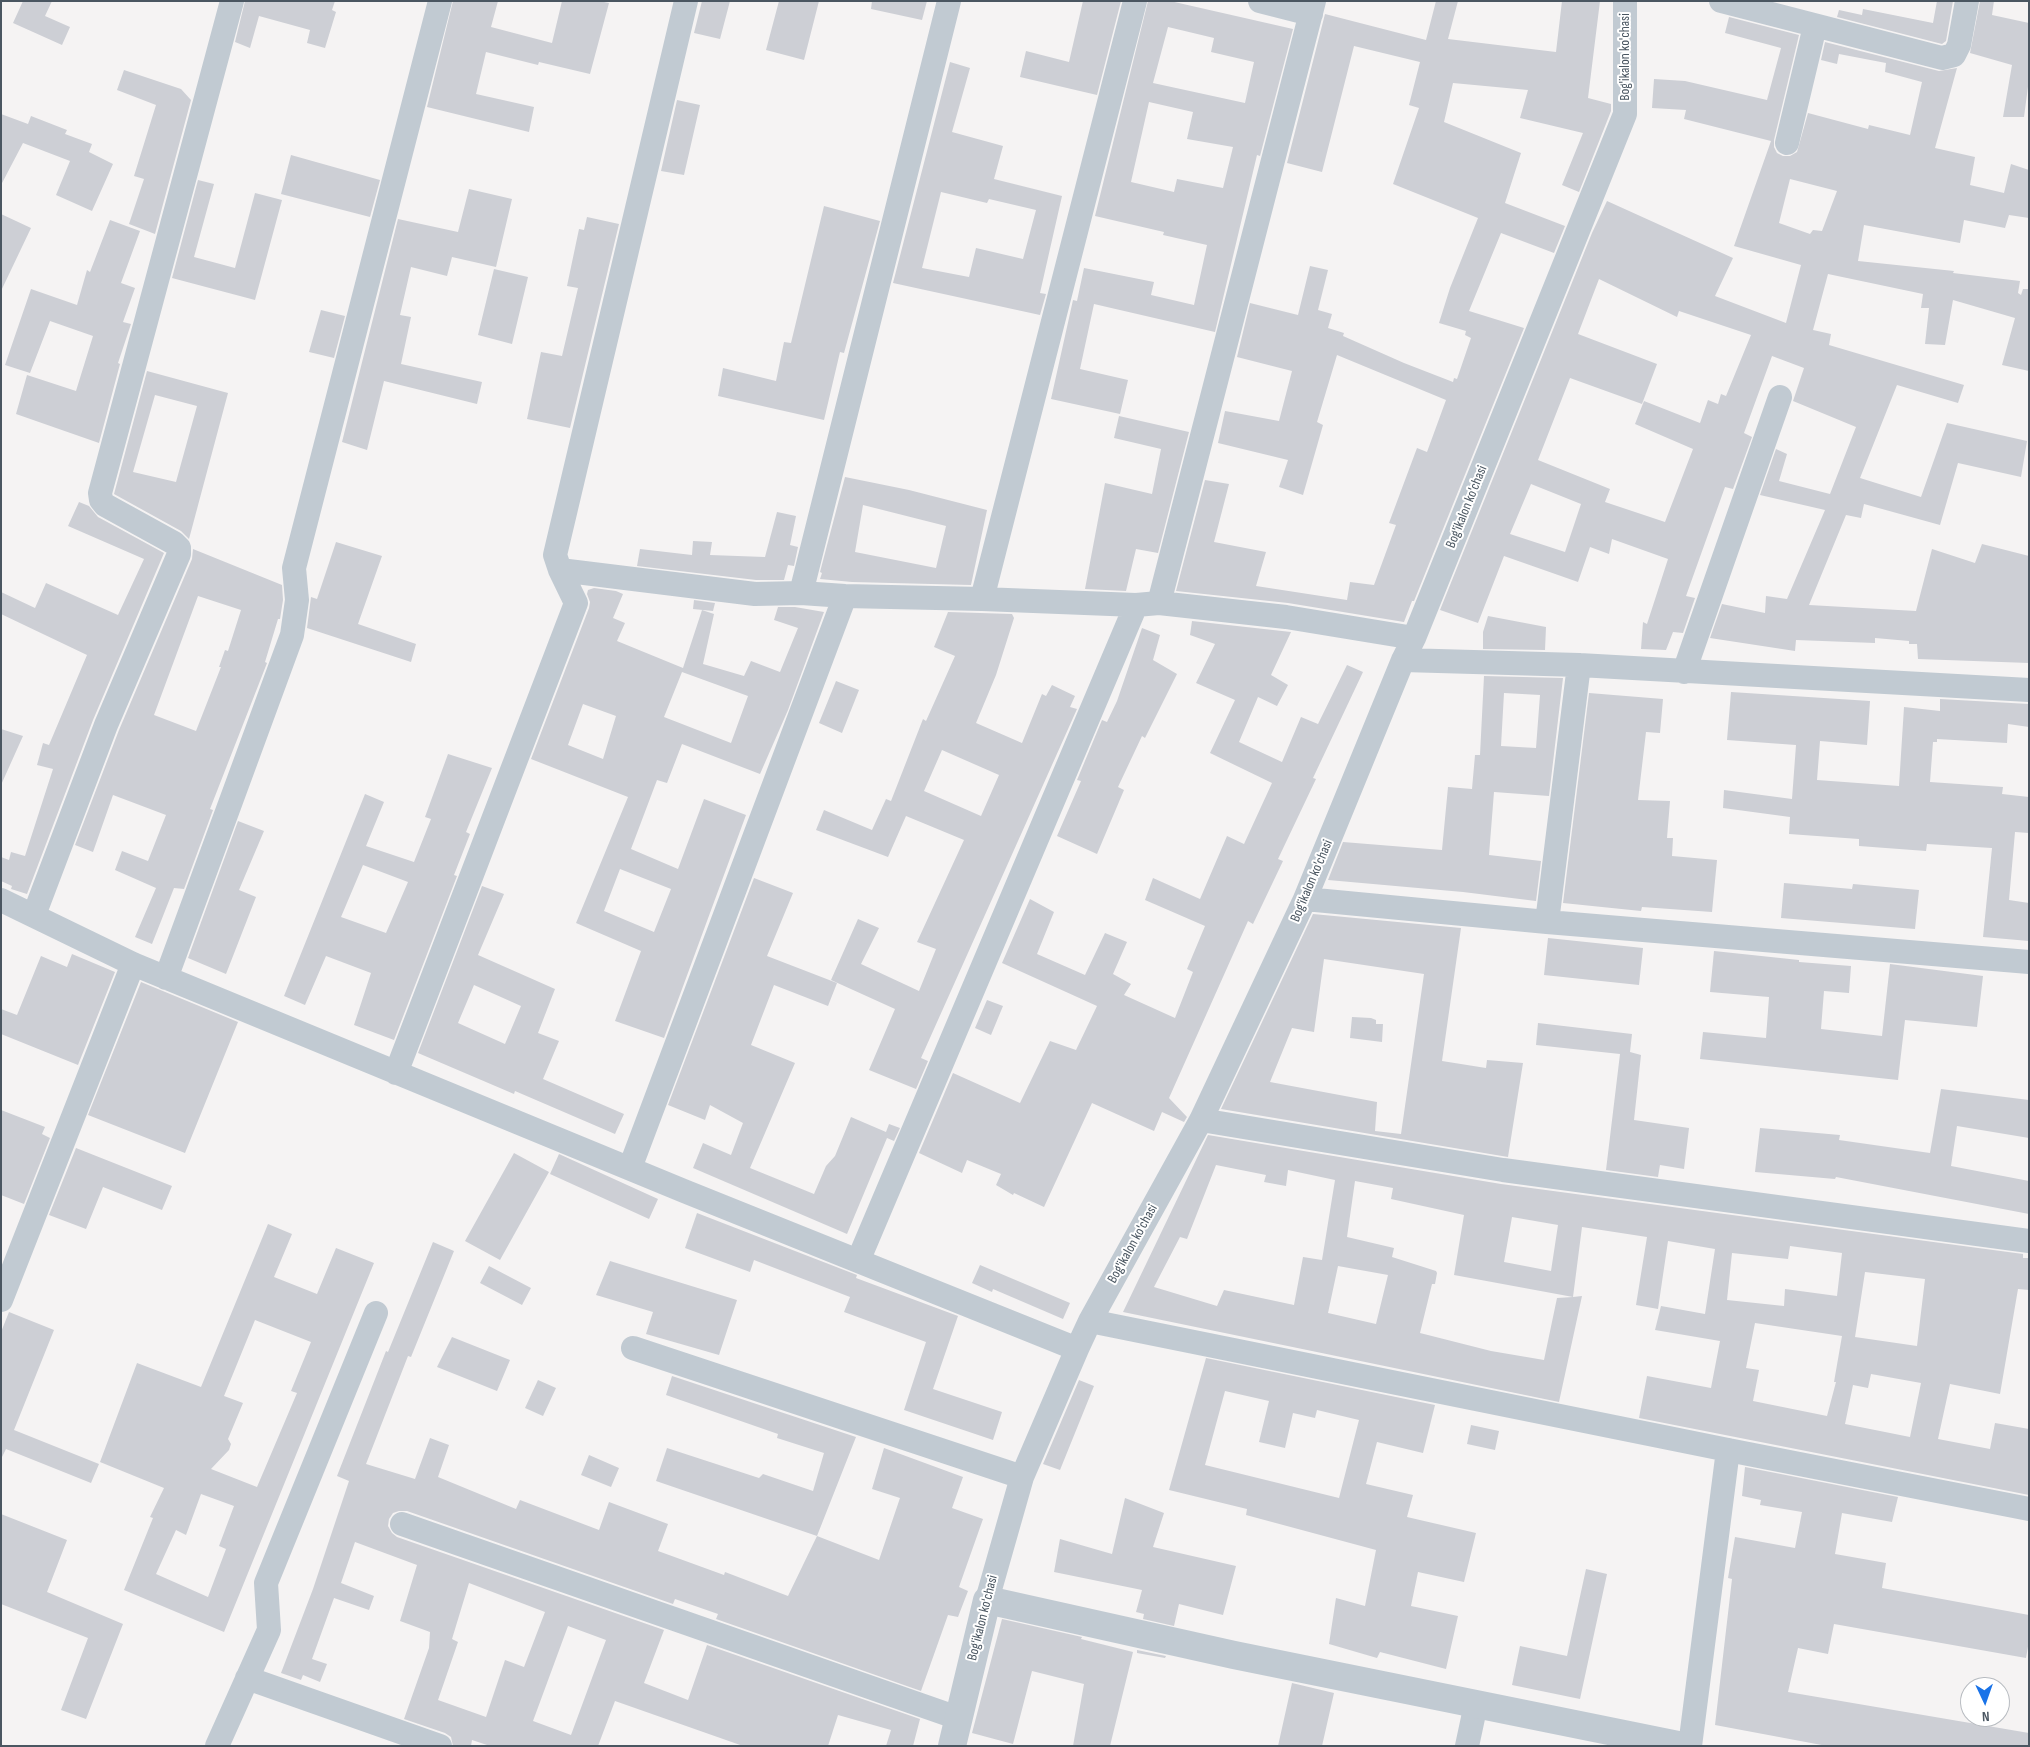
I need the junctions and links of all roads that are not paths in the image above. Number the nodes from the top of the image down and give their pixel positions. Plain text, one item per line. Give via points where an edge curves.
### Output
1 (232, 1) edge
2 (440, 1) edge
3 (686, 1) edge
4 (948, 1) edge
5 (1135, 1) edge
6 (1260, 1) edge
7 (1625, 1) edge
8 (1721, 1) edge
9 (1967, 1) edge
10 (1312, 8) edge
11 (1814, 26) junction
12 (1787, 144) dead end
13 (1780, 397) dead end
14 (560, 570) junction
15 (802, 593) junction
16 (845, 596) junction
17 (982, 599) junction
18 (1148, 604) junction
19 (1414, 638) junction
20 (1402, 660) junction
21 (1579, 665) junction
22 (1684, 672) junction
23 (2029, 690) edge
24 (1305, 899) junction
25 (1, 900) edge
26 (34, 915) junction
27 (1547, 922) junction
28 (2029, 962) edge
29 (133, 964) junction
30 (166, 978) junction
31 (396, 1073) junction
32 (1201, 1120) junction
33 (630, 1168) junction
34 (2029, 1241) edge
35 (858, 1260) junction
36 (1, 1300) edge
37 (376, 1313) dead end
38 (1090, 1321) junction
39 (633, 1348) dead end
40 (1078, 1349) junction
41 (1728, 1450) junction
42 (1022, 1477) junction
43 (2029, 1509) edge
44 (402, 1524) dead end
45 (986, 1600) junction
46 (247, 1678) junction
47 (1476, 1704) junction
48 (958, 1718) junction
49 (217, 1746) edge
50 (440, 1746) edge
51 (952, 1746) edge
52 (1467, 1746) edge
53 (1683, 1746) edge
54 (1690, 1746) edge

1 - 26 street via 100,494 105,506 174,543 179,554 106,725
2 - 30 street via 294,568 297,600 292,635
3 - 14 street via 555,555
4 - 15 street
5 - 17 street
6 - 10 street
7 - 19 street, Bog'ikalon ko'chasi via 1625,114
8 - 11 street
9 - 11 street via 1959,45 1954,55 1942,58
10 - 18 street
11 - 12 street
13 - 22 street
14 - 15 street via 754,594
14 - 31 street via 576,603
15 - 16 street
16 - 17 street
16 - 33 street
17 - 18 street
18 - 19 street via 1286,617
18 - 35 street
19 - 20 street, Bog'ikalon ko'chasi
20 - 21 street
20 - 24 street, Bog'ikalon ko'chasi
21 - 22 street
21 - 27 street
22 - 23 street
24 - 27 street
24 - 32 street, Bog'ikalon ko'chasi
25 - 26 street
26 - 29 street
27 - 28 street
29 - 30 street
29 - 36 street
30 - 31 street
31 - 33 street
32 - 34 street via 1503,1170
32 - 38 street, Bog'ikalon ko'chasi
33 - 35 street
35 - 40 street
37 - 46 street via 266,1583 269,1630
38 - 40 street, Bog'ikalon ko'chasi
38 - 41 street
39 - 42 street
40 - 42 street, Bog'ikalon ko'chasi
41 - 43 street
41 - 54 street
42 - 45 street, Bog'ikalon ko'chasi
44 - 48 street
45 - 47 street
45 - 48 street, Bog'ikalon ko'chasi
46 - 49 street
46 - 50 street
47 - 52 street
47 - 53 street
48 - 51 street, Bog'ikalon ko'chasi

